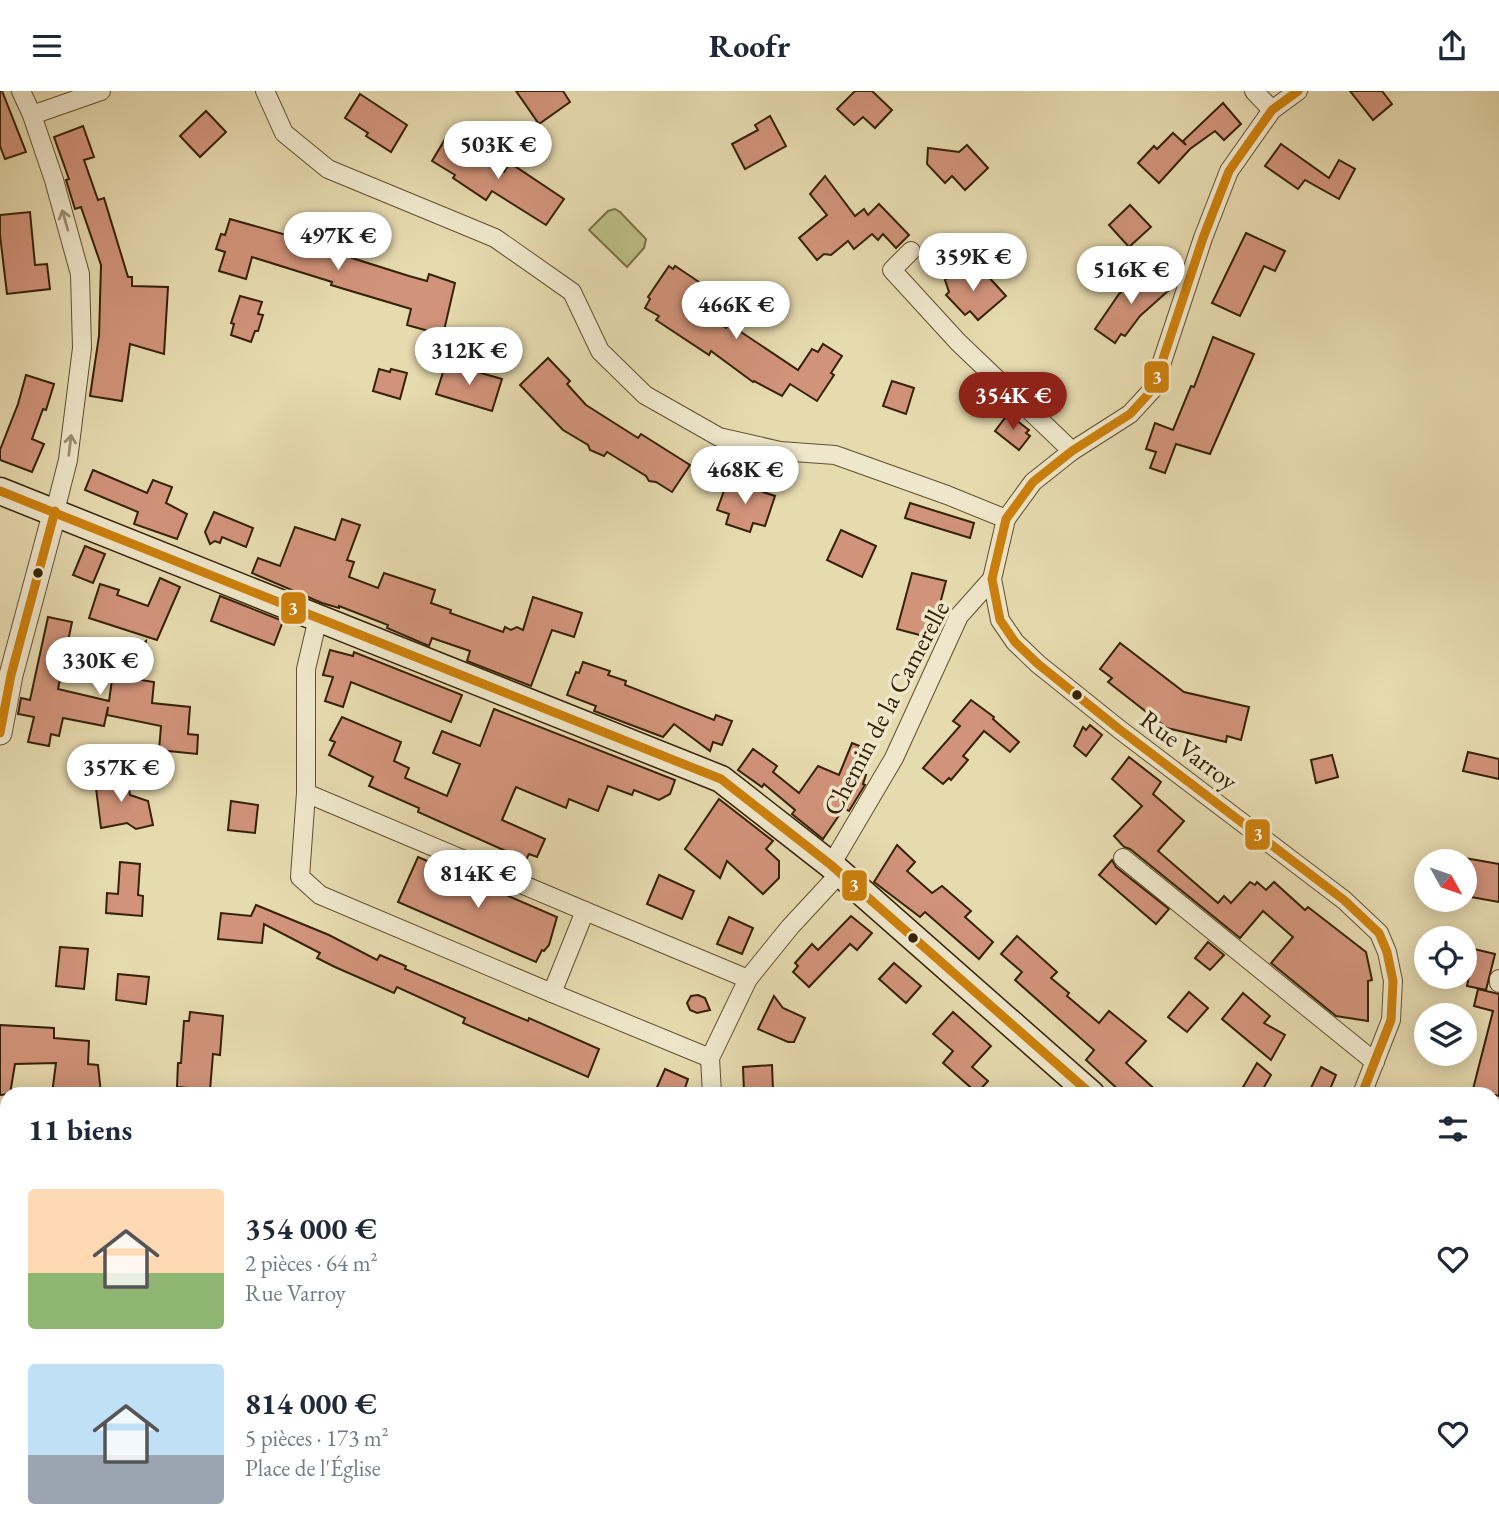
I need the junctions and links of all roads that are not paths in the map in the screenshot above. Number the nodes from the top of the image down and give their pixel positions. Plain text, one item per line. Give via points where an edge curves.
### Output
1 (21, 91) edge
2 (101, 91) edge
3 (265, 91) edge
4 (1254, 91) edge
5 (1298, 91) edge
6 (1272, 110) junction
7 (32, 115) junction
8 (911, 251) dead end
9 (1072, 451) junction
10 (0, 491) edge
11 (55, 511) junction
12 (1006, 519) junction
13 (992, 579) junction
14 (318, 618) junction
15 (0, 733) edge
16 (306, 793) junction
17 (1123, 858) dead end
18 (836, 869) junction
19 (584, 911) junction
20 (748, 979) junction
21 (552, 993) junction
22 (710, 1058) junction
23 (1375, 1062) junction
24 (712, 1087) edge
25 (1083, 1087) edge
26 (1365, 1087) edge

1 - 7 street
2 - 7 street
3 - 12 street via 284,133 328,169 495,239 572,292 600,351 645,395 719,437 780,451 835,455
4 - 6 street
5 - 6 street, Rue Varroy
6 - 9 street, Rue Varroy via 1229,171 1153,389 1130,414
11 -> 7 street via 68,460 82,348 80,274
8 - 9 street via 891,269 958,342
9 - 12 street, Rue Varroy via 1033,482
10 - 11 main road
11 - 14 main road
11 - 15 street
12 - 13 street, Rue Varroy
13 - 18 street, Chemin de la Camerelle via 959,617
13 - 23 street, Rue Varroy via 1000,620 1038,664 1325,885 1379,933 1393,981 1391,1020
14 - 16 street via 306,669
14 - 18 main road via 721,779
16 - 19 street
16 - 21 street via 300,877 320,895
17 - 23 street
18 - 20 street, Chemin de la Camerelle
18 - 25 main road
19 - 20 street
19 - 21 street
20 - 22 street, Chemin de la Camerelle
21 - 22 street
22 - 24 street
23 - 26 street, Rue Varroy

